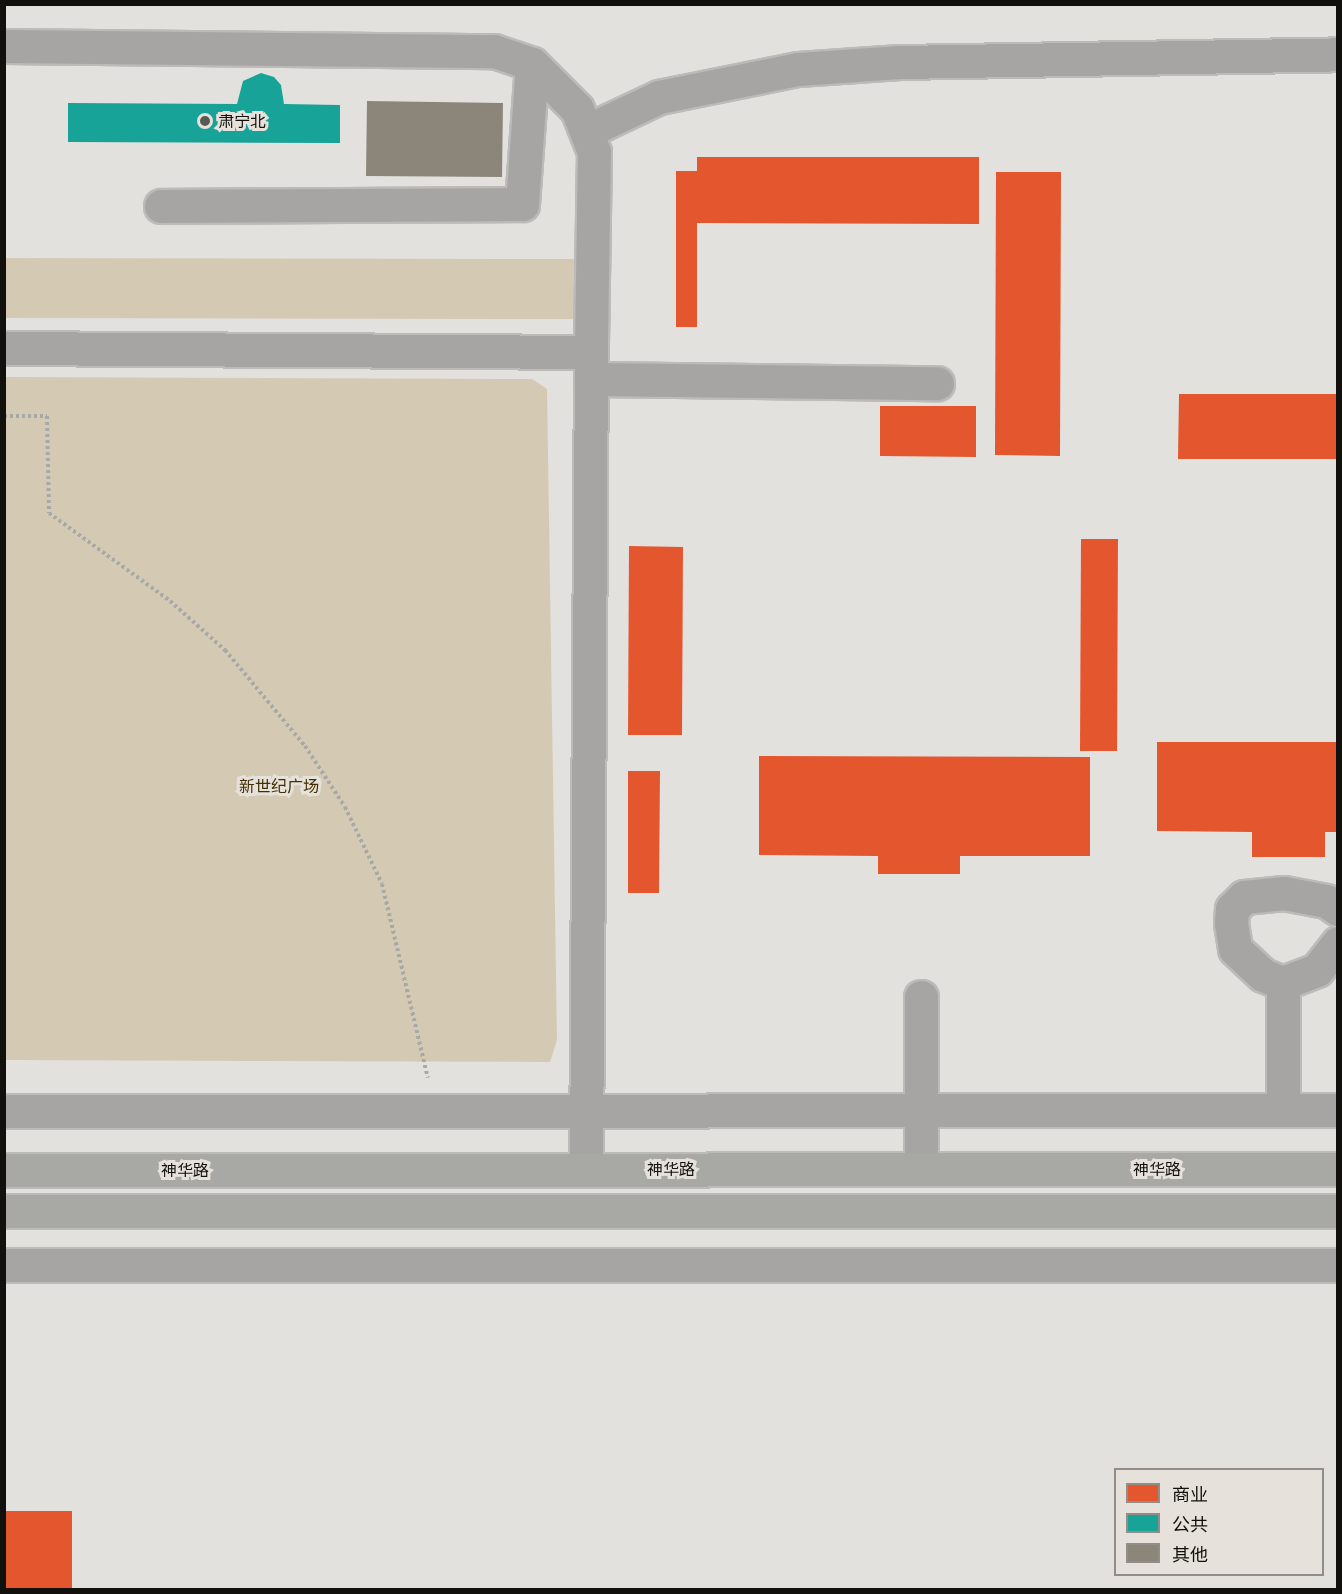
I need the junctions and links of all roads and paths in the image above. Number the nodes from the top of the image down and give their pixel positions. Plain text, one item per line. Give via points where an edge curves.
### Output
1 (4, 46) edge
2 (1338, 54) edge
3 (532, 64) junction
4 (586, 131) junction
5 (161, 206) dead end
6 (4, 348) edge
7 (591, 366) junction
8 (937, 383) dead end
9 (4, 416) edge
10 (1338, 909) edge
11 (1338, 943) edge
12 (1283, 983) junction
13 (921, 997) dead end
14 (921, 1110) junction
15 (1283, 1110) junction
16 (1338, 1110) edge
17 (4, 1111) edge
18 (435, 1111) junction
19 (586, 1111) junction
20 (586, 1169) junction
21 (921, 1169) junction
22 (1338, 1169) edge
23 (4, 1170) edge
24 (1338, 1210) edge
25 (4, 1211) edge
26 (4, 1265) edge
27 (1338, 1265) edge

1 - 3 street via 494,51
2 - 4 street via 900,62 798,69 659,97
3 - 4 street via 576,109
3 - 5 street via 522,204
4 - 7 street via 594,152
6 - 7 street
7 - 8 street
7 - 19 street
9 - 18 path via 47,416 49,513 170,601 225,650 305,746 345,807 382,884
10 - 12 street via 1326,901 1284,893 1244,897 1232,909 1235,949 1263,975
11 - 12 street via 1317,970
12 - 15 street
13 - 14 street
14 - 15 street
14 - 19 street
14 - 21 street
15 - 16 street
17 - 18 street
18 - 19 street
19 - 20 street
20 - 21 main road, 神华路
20 - 23 main road, 神华路
21 - 22 main road, 神华路
24 - 25 main road
26 - 27 street

